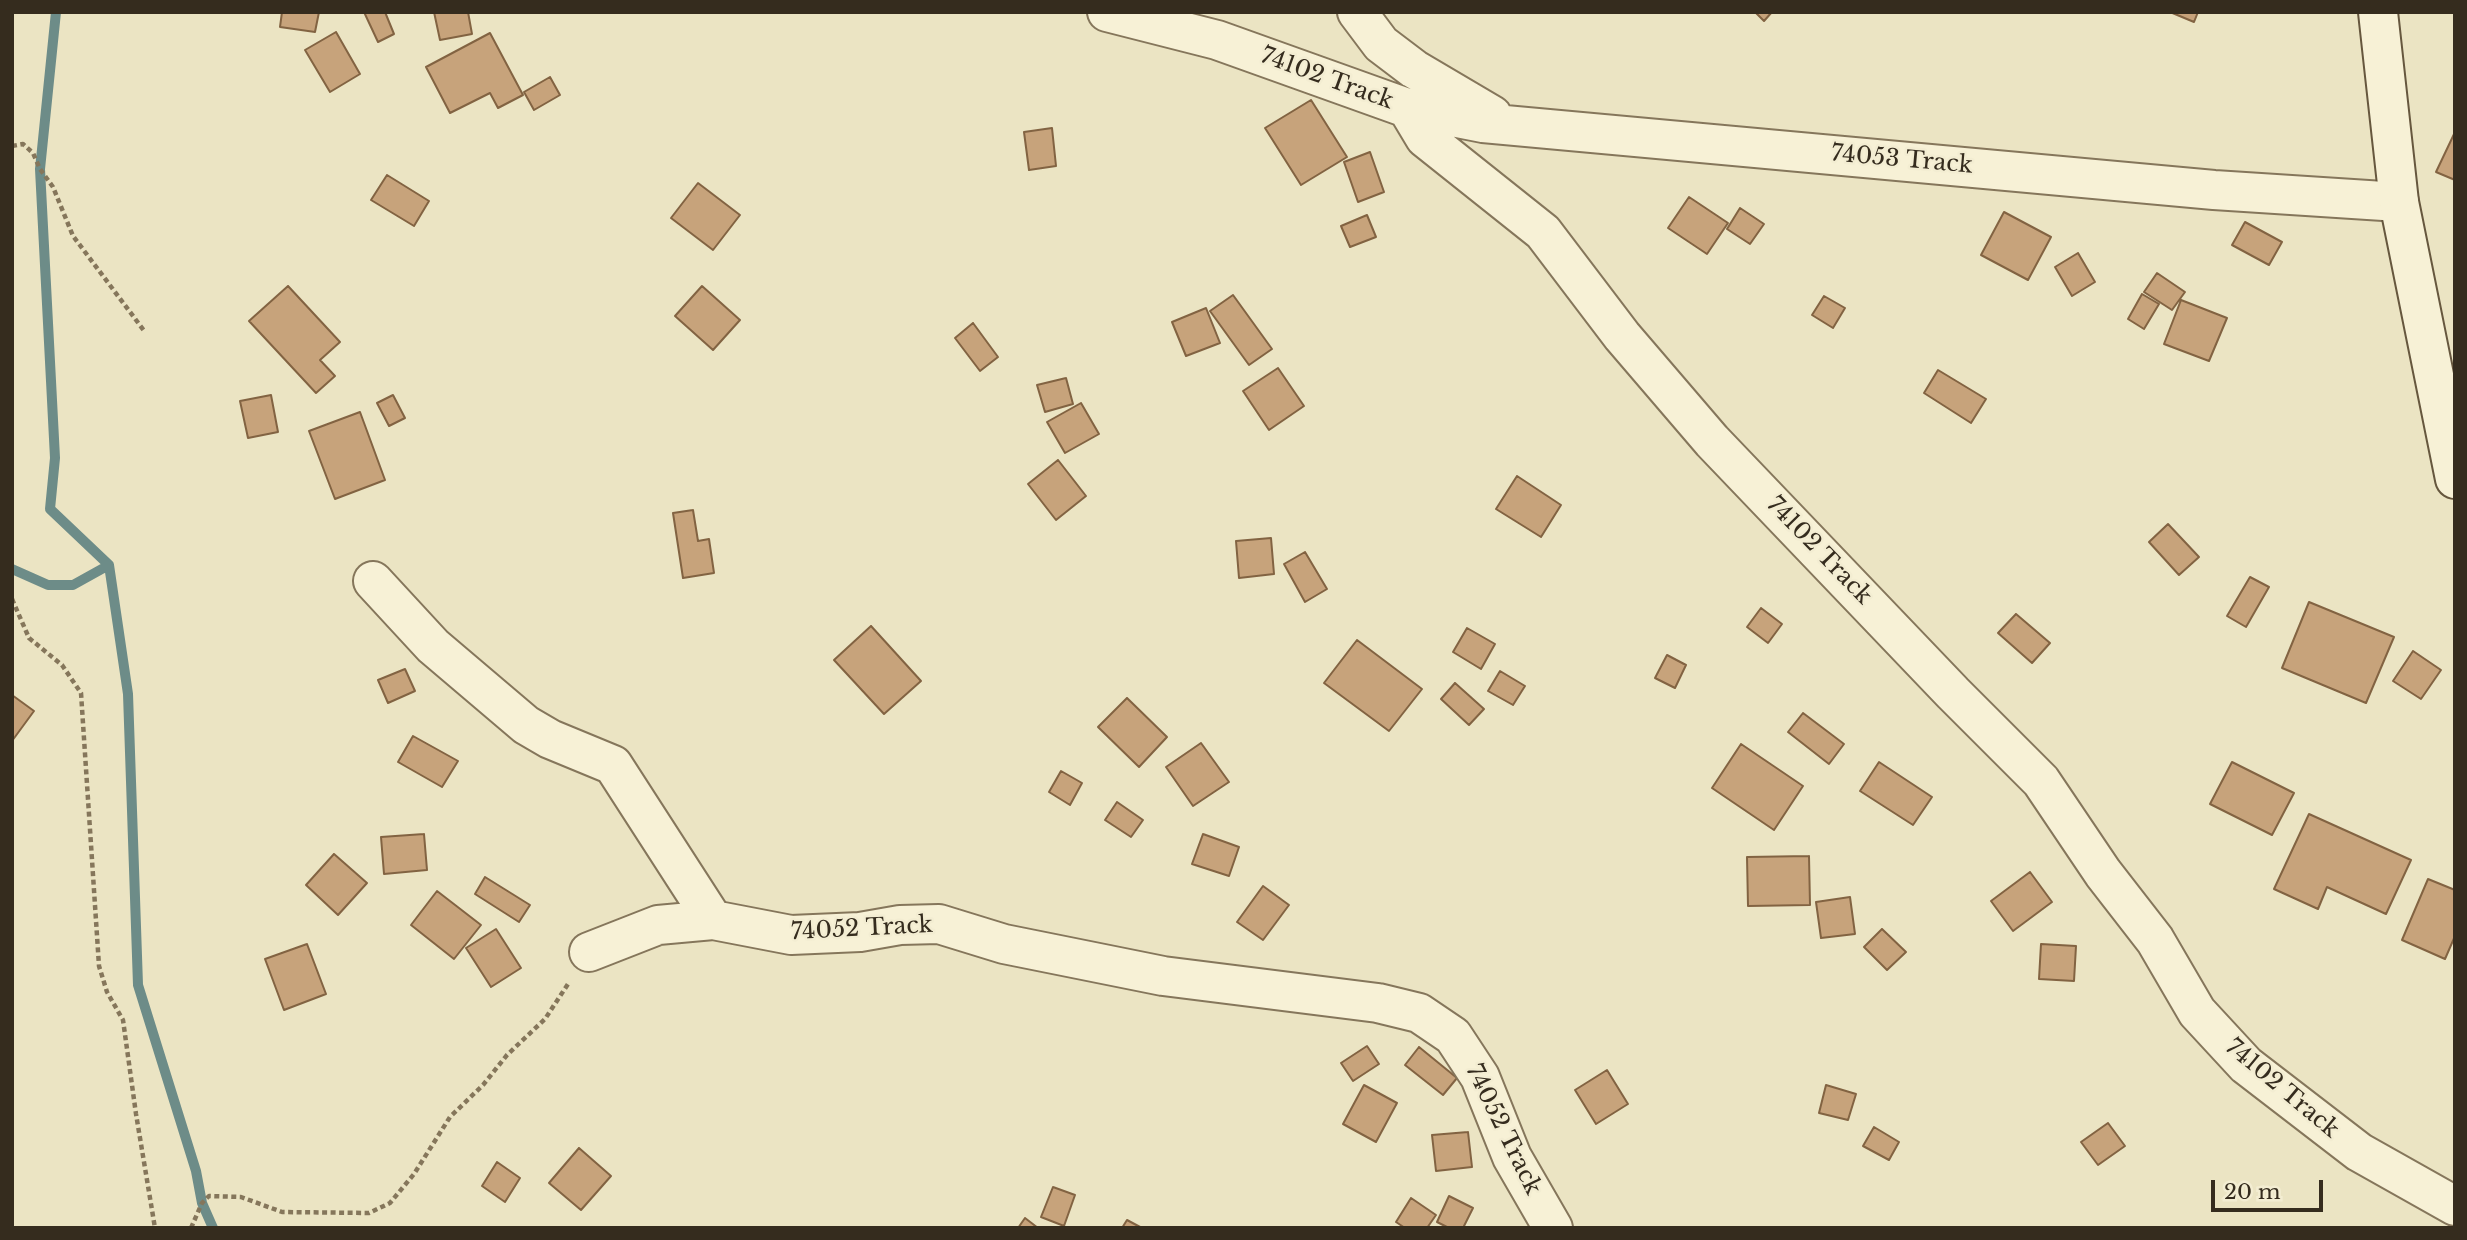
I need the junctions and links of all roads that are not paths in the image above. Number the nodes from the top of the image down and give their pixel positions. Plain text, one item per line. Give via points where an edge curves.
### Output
1 (1107, 12) edge
2 (1357, 12) edge
3 (2378, 12) edge
4 (1407, 108) junction
5 (1505, 124) junction
6 (2399, 202) junction
7 (2455, 479) edge
8 (373, 581) dead end
9 (713, 920) junction
10 (589, 952) road end
11 (2455, 1206) edge
12 (1553, 1228) edge

1 - 4 street, 74102 Track via 1217,40
2 - 5 street via 1381,44 1414,69
3 - 6 street
4 - 5 street, 74053 Track
4 - 11 street, 74102 Track via 1425,138 1544,232 1622,337 1712,441 2041,781 2155,940 2197,1012 2246,1065 2358,1152
5 - 6 street, 74053 Track via 2214,190
6 - 7 street
8 - 9 street via 433,646 526,725 614,765
9 - 10 street, 74052 Track via 658,925
9 - 12 street, 74052 Track via 790,935 939,924 1004,944 1163,976 1378,1003 1419,1013 1452,1036 1480,1077 1512,1157

